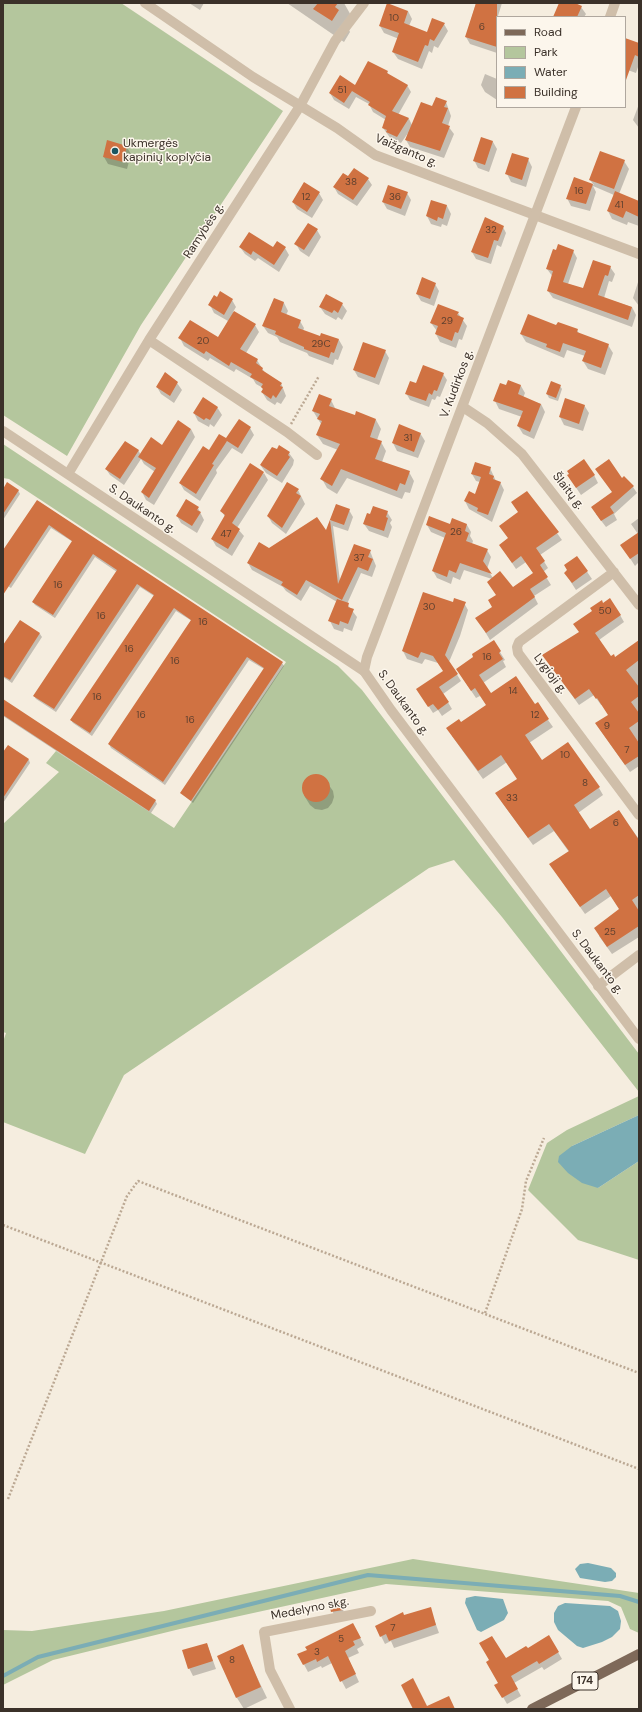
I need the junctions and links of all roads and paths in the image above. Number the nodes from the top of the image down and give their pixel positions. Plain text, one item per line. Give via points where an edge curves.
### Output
1 (145, 3) edge
2 (364, 3) edge
3 (615, 3) edge
4 (610, 16) edge
5 (300, 106) junction
6 (576, 108) edge
7 (535, 215) junction
8 (639, 254) edge
9 (149, 340) junction
10 (320, 376) dead end
11 (462, 407) junction
12 (3, 431) edge
13 (287, 432) junction
14 (317, 455) dead end
15 (68, 474) junction
16 (614, 572) junction
17 (639, 605) edge
18 (364, 671) junction
19 (639, 815) edge
20 (639, 955) edge
21 (598, 986) junction
22 (639, 1040) edge
23 (544, 1138) dead end
24 (3, 1226) edge
25 (102, 1263) junction
26 (485, 1313) junction
27 (639, 1373) edge
28 (639, 1469) edge
29 (8, 1499) dead end
30 (371, 1611) dead end
31 (639, 1654) edge
32 (290, 1709) edge
33 (532, 1709) edge

1 - 5 street, Vaižganto g.
2 - 5 street, Ramybės g. via 335,41
3 - 4 street
5 - 7 street, Vaižganto g. via 375,155
5 - 9 street, Ramybės g.
6 - 7 street, V. Kudirkos g.
7 - 8 street, Vaižganto g.
7 - 11 street, V. Kudirkos g.
9 - 13 street
9 - 15 street, Ramybės g.
10 - 13 path
11 - 16 street, Šlaitų g. via 487,423 522,454
11 - 18 street, V. Kudirkos g. via 367,657
12 - 15 street, S. Daukanto g.
13 - 14 street
15 - 18 street, S. Daukanto g.
16 - 17 street, Šlaitų g.
16 - 19 street, Lygioji g. via 519,642 517,647 518,653
18 - 21 street, S. Daukanto g.
20 - 21 street
21 - 22 street, S. Daukanto g.
23 - 26 path via 526,1181 522,1209
24 - 25 path
25 - 26 path via 127,1196 138,1181
25 - 28 path
25 - 29 path
26 - 27 path
30 - 32 street, Medelyno skg. via 264,1632 270,1670
31 - 33 main road, 174

